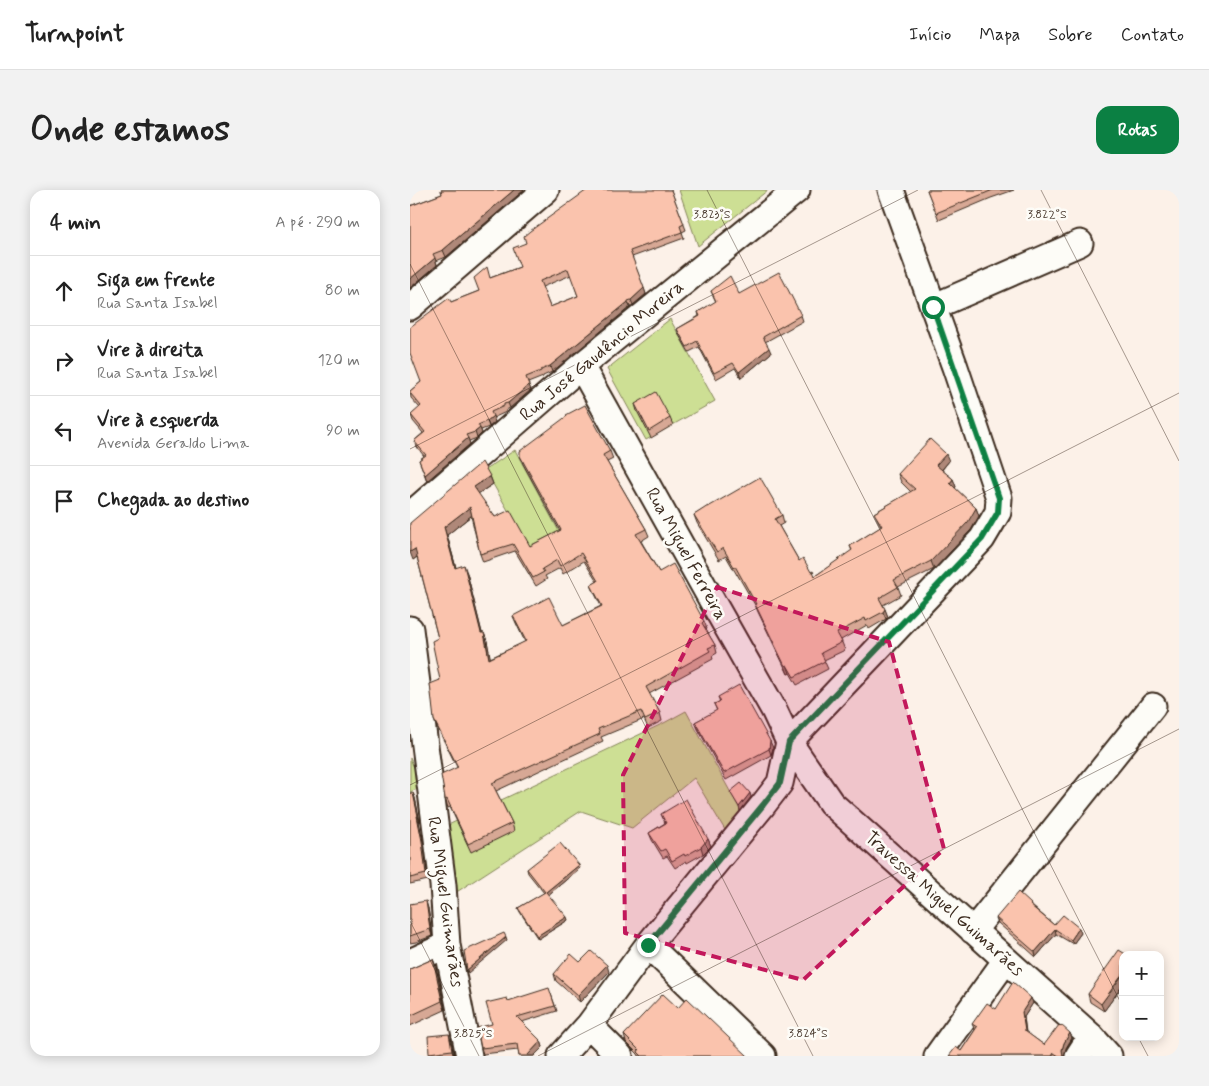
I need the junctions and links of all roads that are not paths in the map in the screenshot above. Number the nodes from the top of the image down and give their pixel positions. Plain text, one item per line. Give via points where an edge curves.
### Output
1 (546, 190) edge
2 (797, 190) edge
3 (891, 190) edge
4 (1080, 243) dead end
5 (933, 307) junction
6 (410, 308) edge
7 (581, 366) junction
8 (410, 515) edge
9 (410, 629) edge
10 (1153, 706) dead end
11 (789, 742) junction
12 (973, 931) junction
13 (447, 945) junction
14 (648, 945) junction
15 (1006, 960) junction
16 (410, 962) edge
17 (589, 1025) junction
18 (1084, 1046) edge
19 (469, 1056) edge
20 (561, 1056) edge
21 (620, 1056) edge
22 (764, 1056) edge
23 (937, 1056) edge
24 (1109, 1056) edge

1 - 6 street
2 - 7 street, Rua José Gaudêncio Moreira
3 - 5 street
4 - 5 street
5 - 11 street via 999,498 998,512 982,539
7 - 8 street, Rua José Gaudêncio Moreira
7 - 11 street, Rua Miguel Ferreira
9 - 13 street, Rua Miguel Guimarães via 443,885
10 - 12 street
11 - 12 street, Travessa Miguel Guimarães via 832,803
11 - 14 street via 780,783
12 - 15 street, Travessa Miguel Guimarães
13 - 16 street
13 - 19 street, Rua Miguel Guimarães
14 - 17 street
14 - 22 street
15 - 18 street, Travessa Miguel Guimarães
15 - 23 street
17 - 20 street
17 - 21 street
18 - 24 street, Travessa Miguel Guimarães

